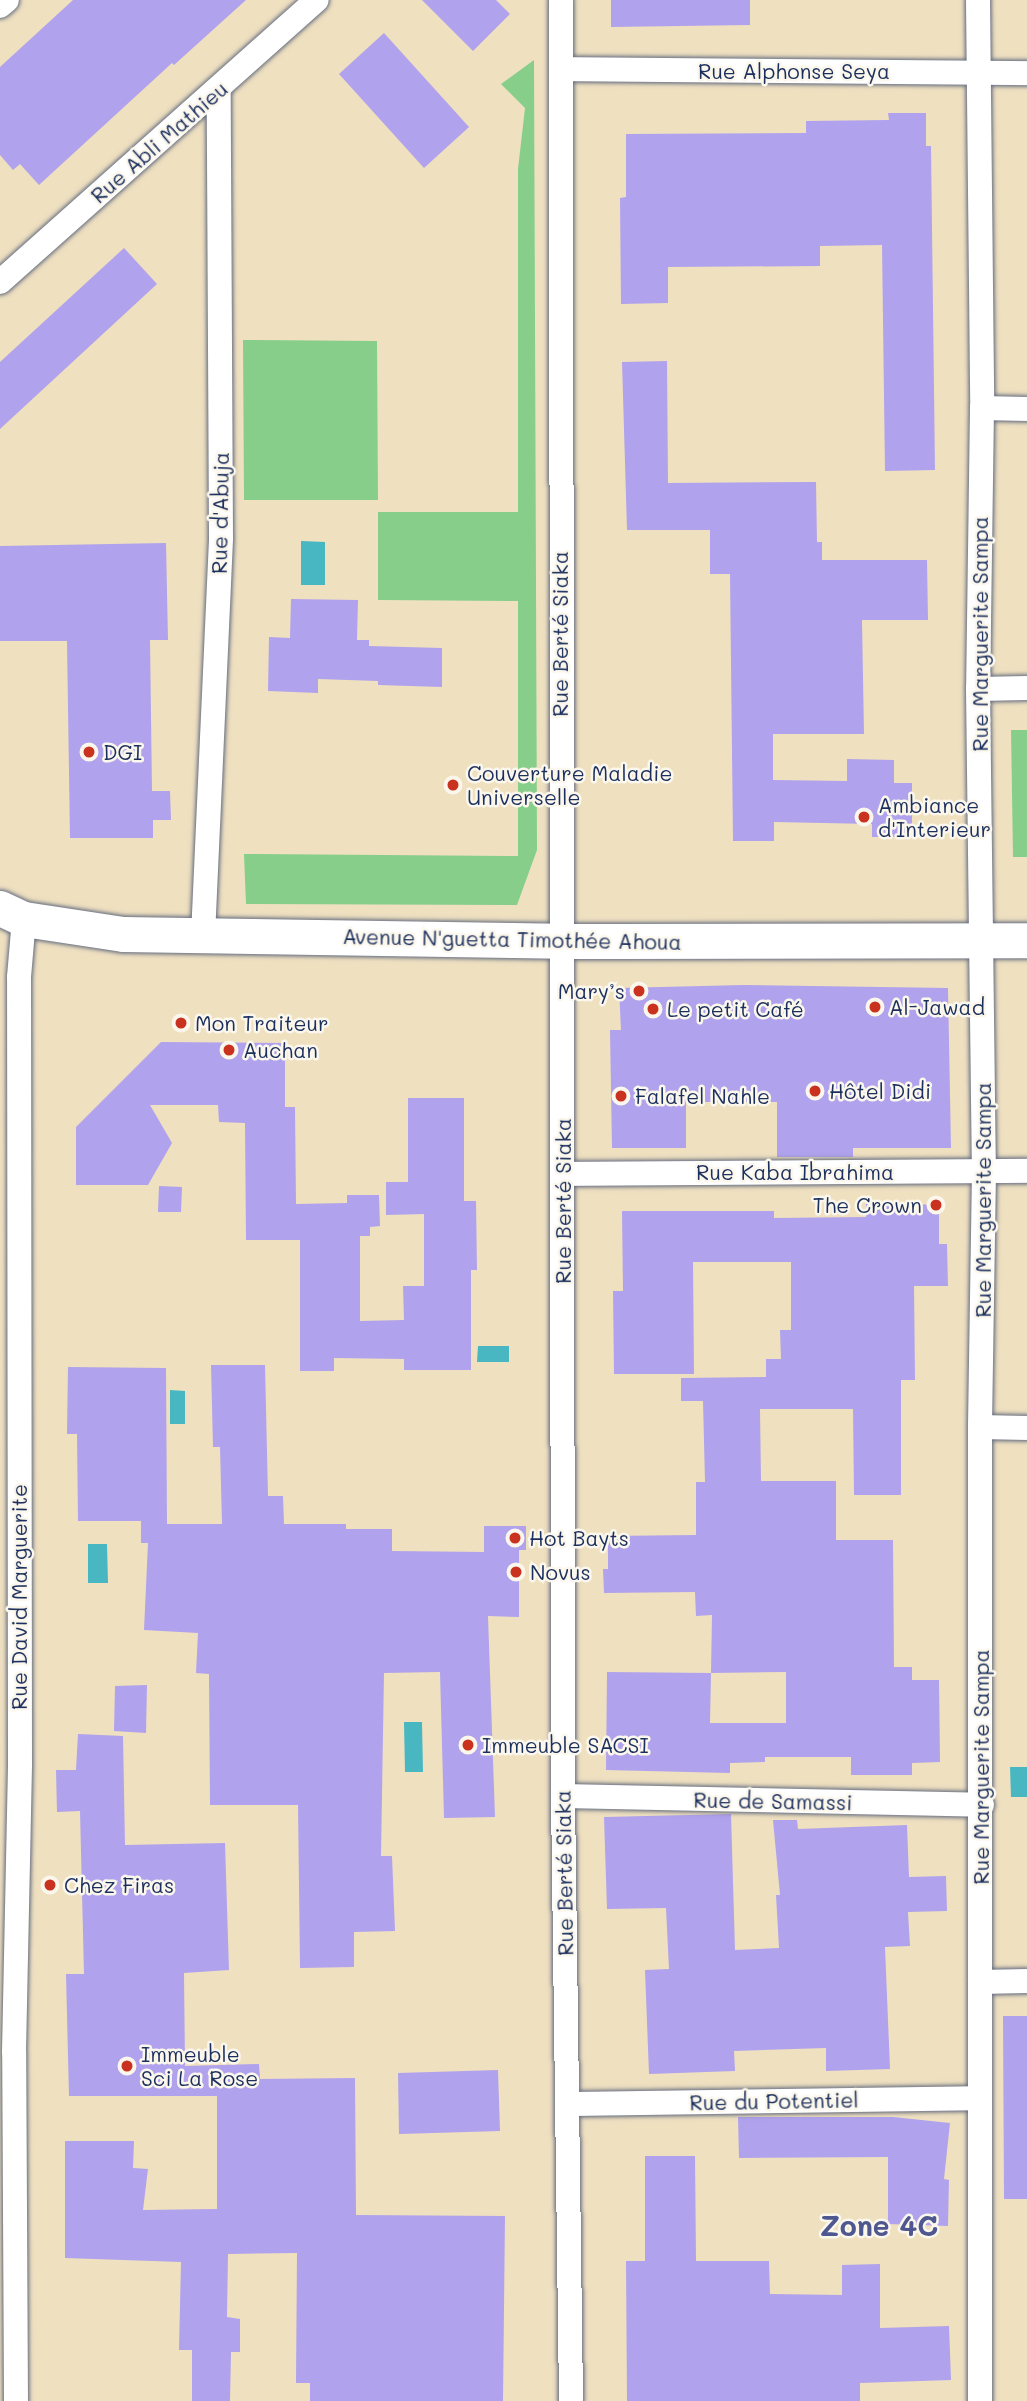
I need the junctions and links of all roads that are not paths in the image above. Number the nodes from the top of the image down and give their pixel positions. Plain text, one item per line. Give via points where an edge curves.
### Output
1 (7, 0) edge
2 (561, 0) edge
3 (978, 0) edge
4 (303, 4) edge
5 (0, 6) edge
6 (561, 69) junction
7 (979, 72) junction
8 (1027, 73) edge
9 (219, 89) junction
10 (0, 282) edge
11 (982, 408) junction
12 (1027, 409) edge
13 (978, 688) junction
14 (1027, 688) edge
15 (12, 914) edge
16 (203, 936) junction
17 (984, 940) junction
18 (1027, 940) edge
19 (560, 941) junction
20 (10, 978) edge
21 (985, 1171) junction
22 (1027, 1171) edge
23 (563, 1174) junction
24 (980, 1427) junction
25 (1027, 1428) edge
26 (563, 1796) junction
27 (982, 1805) junction
28 (1027, 1981) edge
29 (980, 1982) junction
30 (980, 2098) junction
31 (568, 2104) junction
32 (16, 2401) edge
33 (571, 2401) edge
34 (980, 2401) edge

1 - 5 street
2 - 6 street, Rue Berté Siaka
3 - 7 street, Rue Marguerite Sampa
4 - 9 street, Rue Abli Mathieu
6 - 7 street, Rue Alphonse Seya
6 - 19 street, Rue Berté Siaka
7 - 8 street, Rue Alphonse Seya
7 - 11 street, Rue Marguerite Sampa
9 - 10 street, Rue Abli Mathieu
9 - 16 street, Rue d'Abuja via 221,538
11 - 12 street
11 - 13 street, Rue Marguerite Sampa
13 - 14 street
13 - 17 street, Rue Marguerite Sampa
15 - 16 street, Avenue N'guetta Timothée Ahoua via 123,934
15 - 20 street, Rue David Marguerite
16 - 19 street, Avenue N'guetta Timothée Ahoua
17 - 18 street, Avenue N'guetta Timothée Ahoua
17 - 19 street, Avenue N'guetta Timothée Ahoua
17 - 21 street, Rue Marguerite Sampa
19 - 23 street, Rue Berté Siaka
20 - 32 street, Rue David Marguerite via 20,1765 14,2052
21 - 22 street, Rue Kaba Ibrahima
21 - 23 street, Rue Kaba Ibrahima
21 - 24 street, Rue Marguerite Sampa
23 - 26 street, Rue Berté Siaka
24 - 25 street
24 - 27 street, Rue Marguerite Sampa
26 - 27 street, Rue de Samassi
26 - 31 street, Rue Berté Siaka
27 - 29 street, Rue Marguerite Sampa
28 - 29 street
29 - 30 street, Rue Marguerite Sampa
30 - 31 street, Rue du Potentiel
30 - 34 street, Rue Marguerite Sampa
31 - 33 street, Rue Berté Siaka

